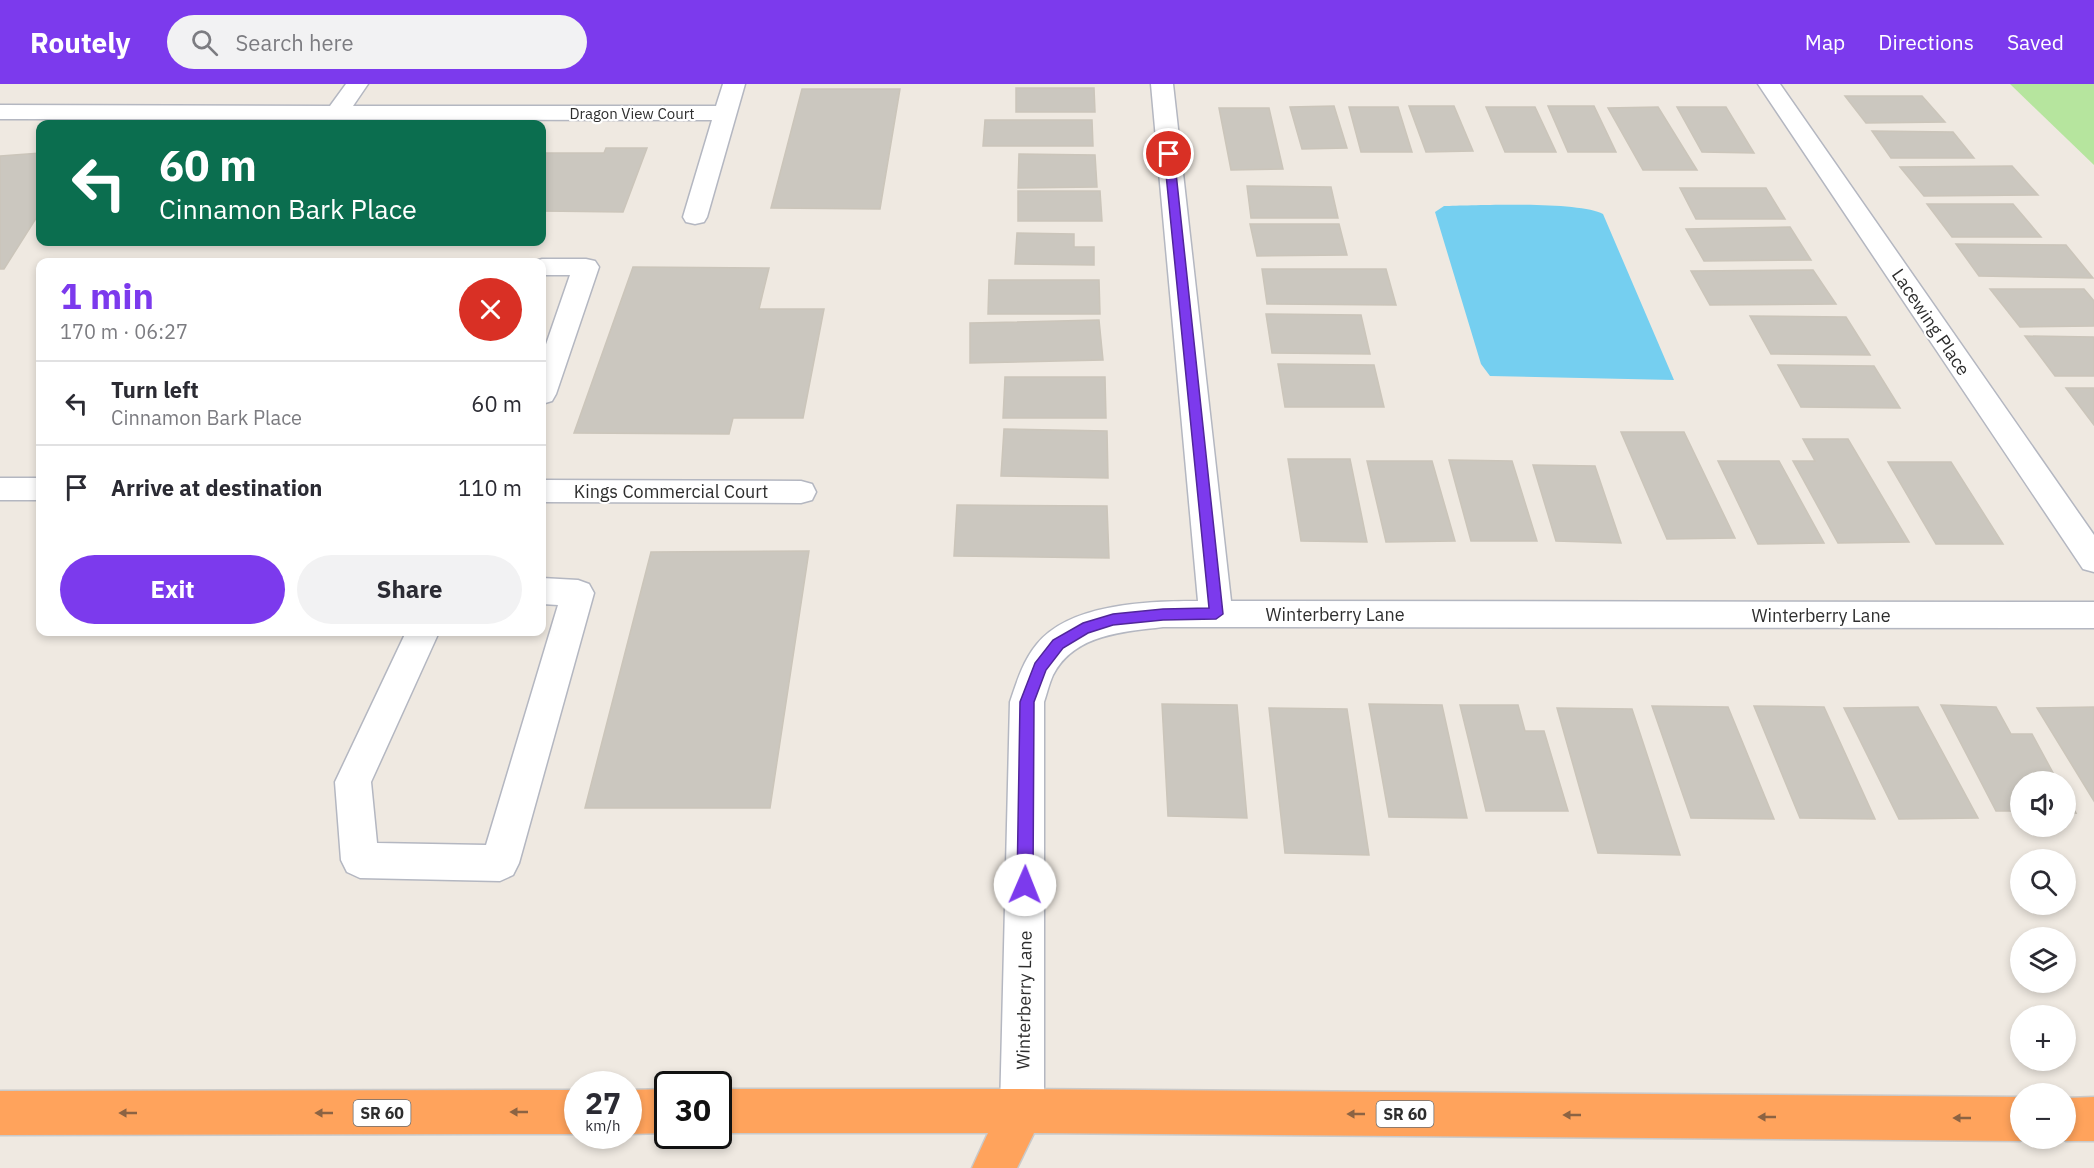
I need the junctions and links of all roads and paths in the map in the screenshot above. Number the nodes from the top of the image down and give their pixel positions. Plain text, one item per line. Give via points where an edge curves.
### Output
1 (357, 84) edge
2 (734, 84) edge
3 (1162, 84) edge
4 (1769, 84) edge
5 (0, 112) edge
6 (337, 112) junction
7 (724, 113) junction
8 (694, 218) dead end
9 (546, 267) edge
10 (546, 382) edge
11 (0, 489) edge
12 (36, 489) edge
13 (546, 491) edge
14 (801, 492) dead end
15 (2094, 560) edge
16 (546, 591) edge
17 (1216, 614) junction
18 (2094, 615) edge
19 (420, 636) edge
20 (732, 1111) edge
21 (1022, 1111) junction
22 (564, 1112) edge
23 (0, 1113) edge
24 (2010, 1119) edge
25 (2076, 1119) edge
26 (2094, 1119) edge
27 (994, 1168) edge

1 - 6 street
2 - 7 street
3 - 17 street
4 - 15 street, Lacewing Place
5 - 6 street, Dragon View Court
6 - 7 street, Dragon View Court
7 - 8 street
9 - 10 street via 586,267
11 - 12 street
13 - 14 street, Kings Commercial Court
16 - 19 street via 578,593 500,863 360,860 352,782
17 - 18 street, Winterberry Lane
17 - 21 street, Winterberry Lane via 1163,614 1083,628 1058,644 1040,667 1027,702
20 - 21 highway, SR 60
24 -> 21 highway, SR 60
21 - 27 highway
22 -> 23 highway, SR 60
25 - 26 highway

